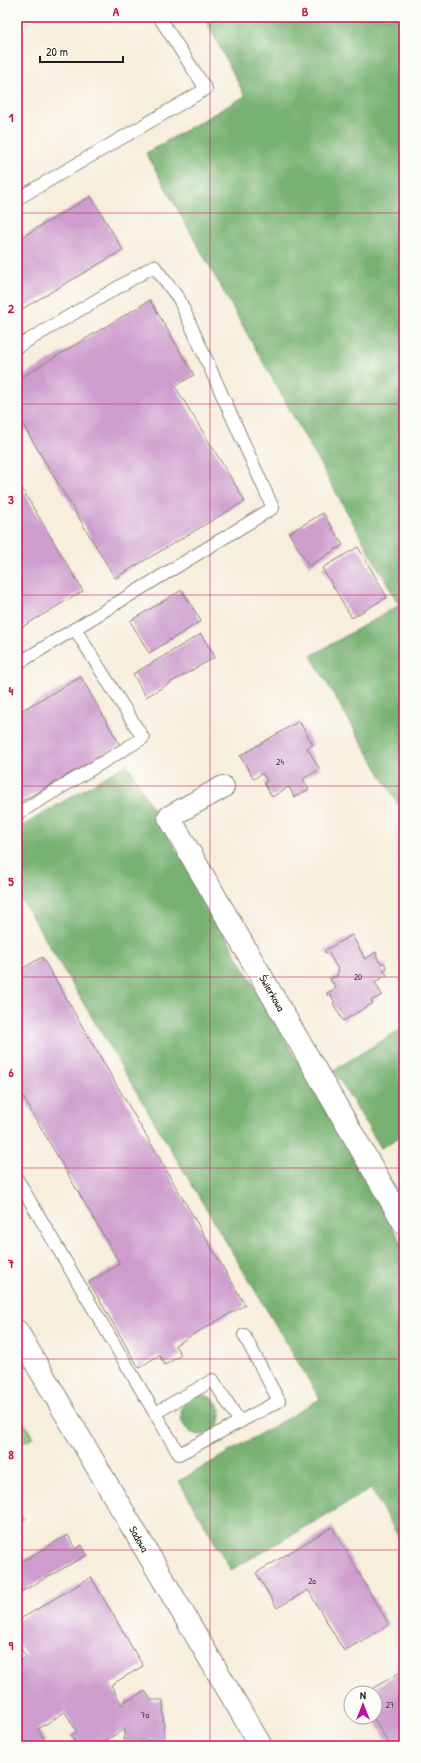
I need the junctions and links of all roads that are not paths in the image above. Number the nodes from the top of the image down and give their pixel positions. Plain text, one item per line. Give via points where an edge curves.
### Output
1 (158, 17) edge
2 (17, 199) edge
3 (17, 347) edge
4 (75, 629) junction
5 (17, 664) edge
6 (223, 787) dead end
7 (17, 814) edge
8 (17, 1179) edge
9 (404, 1223) edge
10 (17, 1331) edge
11 (244, 1335) dead end
12 (155, 1413) junction
13 (240, 1422) junction
14 (261, 1746) edge

1 - 2 lane via 206,88
3 - 4 lane via 154,266 179,299 273,508
4 - 5 lane
4 - 7 lane via 143,738
6 - 9 street, Świerkowa via 169,817
8 - 12 lane
10 - 14 street, Sadowa
11 - 13 lane via 279,1401
12 - 13 lane via 179,1454
12 - 13 lane via 213,1380

